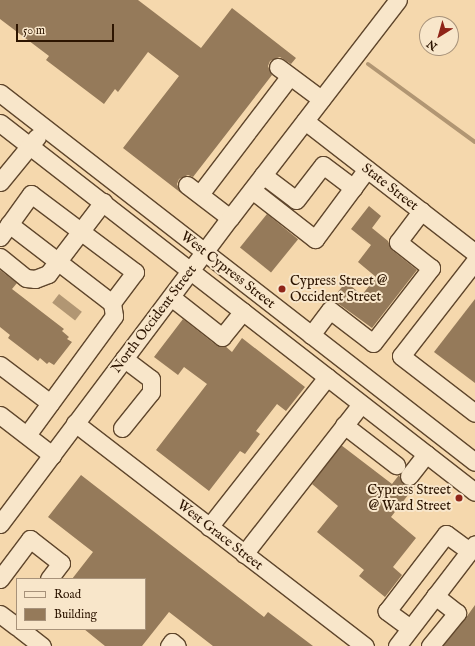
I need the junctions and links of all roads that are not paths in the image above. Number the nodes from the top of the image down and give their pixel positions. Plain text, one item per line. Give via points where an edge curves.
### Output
1 (398, 0) edge
2 (0, 93) edge
3 (321, 99) junction
4 (305, 121) junction
5 (0, 123) edge
6 (44, 127) junction
7 (29, 146) junction
8 (367, 169) junction
9 (263, 175) junction
10 (0, 182) edge
11 (353, 188) junction
12 (252, 190) junction
13 (102, 202) junction
14 (421, 211) junction
15 (230, 218) junction
16 (4, 230) edge
17 (81, 231) junction
18 (204, 252) junction
19 (475, 253) edge
20 (0, 256) edge
21 (475, 260) edge
22 (58, 261) junction
23 (191, 270) junction
24 (171, 297) junction
25 (112, 303) junction
26 (243, 311) junction
27 (311, 334) junction
28 (124, 359) junction
29 (0, 365) edge
30 (326, 377) junction
31 (50, 404) junction
32 (361, 404) junction
33 (475, 413) edge
34 (0, 414) edge
35 (75, 423) junction
36 (344, 425) junction
37 (122, 428) dead end
38 (27, 435) junction
39 (426, 454) junction
40 (52, 455) junction
41 (475, 462) edge
42 (396, 464) dead end
43 (409, 476) dead end
44 (475, 492) edge
45 (0, 524) edge
46 (209, 527) junction
47 (472, 548) edge
48 (244, 554) junction
49 (50, 578) edge
50 (0, 579) edge
51 (435, 596) junction
52 (0, 614) edge
53 (16, 625) edge
54 (22, 630) edge
55 (405, 640) edge
56 (42, 646) edge
57 (169, 646) edge
58 (177, 646) edge
59 (365, 646) edge
60 (430, 646) edge

1 - 3 street, North Occident Street
2 - 6 street, West Cypress Street
3 - 4 street, North Occident Street
3 - 15 street via 284,72 194,189
4 - 8 street, State Street
4 - 9 street, North Occident Street
5 - 7 street, West Cypress Street
6 - 7 street
6 - 18 street, West Cypress Street
7 - 10 street
7 - 13 street, West Cypress Street
8 - 11 street
8 - 14 street, State Street
9 - 11 street via 296,200 323,165
9 - 12 street, North Occident Street
11 - 12 street via 315,239
12 - 15 street, North Occident Street
13 - 17 street
13 - 23 street, West Cypress Street
14 - 19 street, State Street
14 - 27 street via 398,242 431,268 373,342 330,310
15 - 18 street, North Occident Street
16 - 17 street via 31,194
16 - 22 street
17 - 22 street
17 - 25 street via 135,272
18 - 23 street, North Occident Street
18 - 27 street, West Cypress Street
20 - 22 street via 26,278 35,279 48,274
21 - 33 street via 401,356
22 - 25 street
23 - 24 street, North Occident Street
23 - 26 street, West Cypress Street
24 - 26 street via 222,337
24 - 28 street, North Occident Street
25 - 31 street via 114,316
26 - 30 street, West Cypress Street
27 - 41 street, West Cypress Street
28 - 35 street, North Occident Street
28 - 37 street via 151,379 150,392
29 - 31 street
30 - 32 street, West Cypress Street
30 - 46 street
31 - 38 street
32 - 36 street
32 - 39 street, West Cypress Street
34 - 38 street
35 - 40 street, North Occident Street
35 - 46 street, West Grace Street
36 - 42 street
36 - 48 street
38 - 40 street
39 - 43 street
39 - 44 street, West Cypress Street
40 - 45 street, North Occident Street
46 - 48 street, West Grace Street
47 - 51 street
47 - 55 street via 446,534 387,611
48 - 59 street, West Grace Street
49 - 50 street via 61,563 30,539
51 - 55 street
51 - 60 street via 456,612
52 - 53 street
54 - 56 street
57 - 58 street via 172,642

